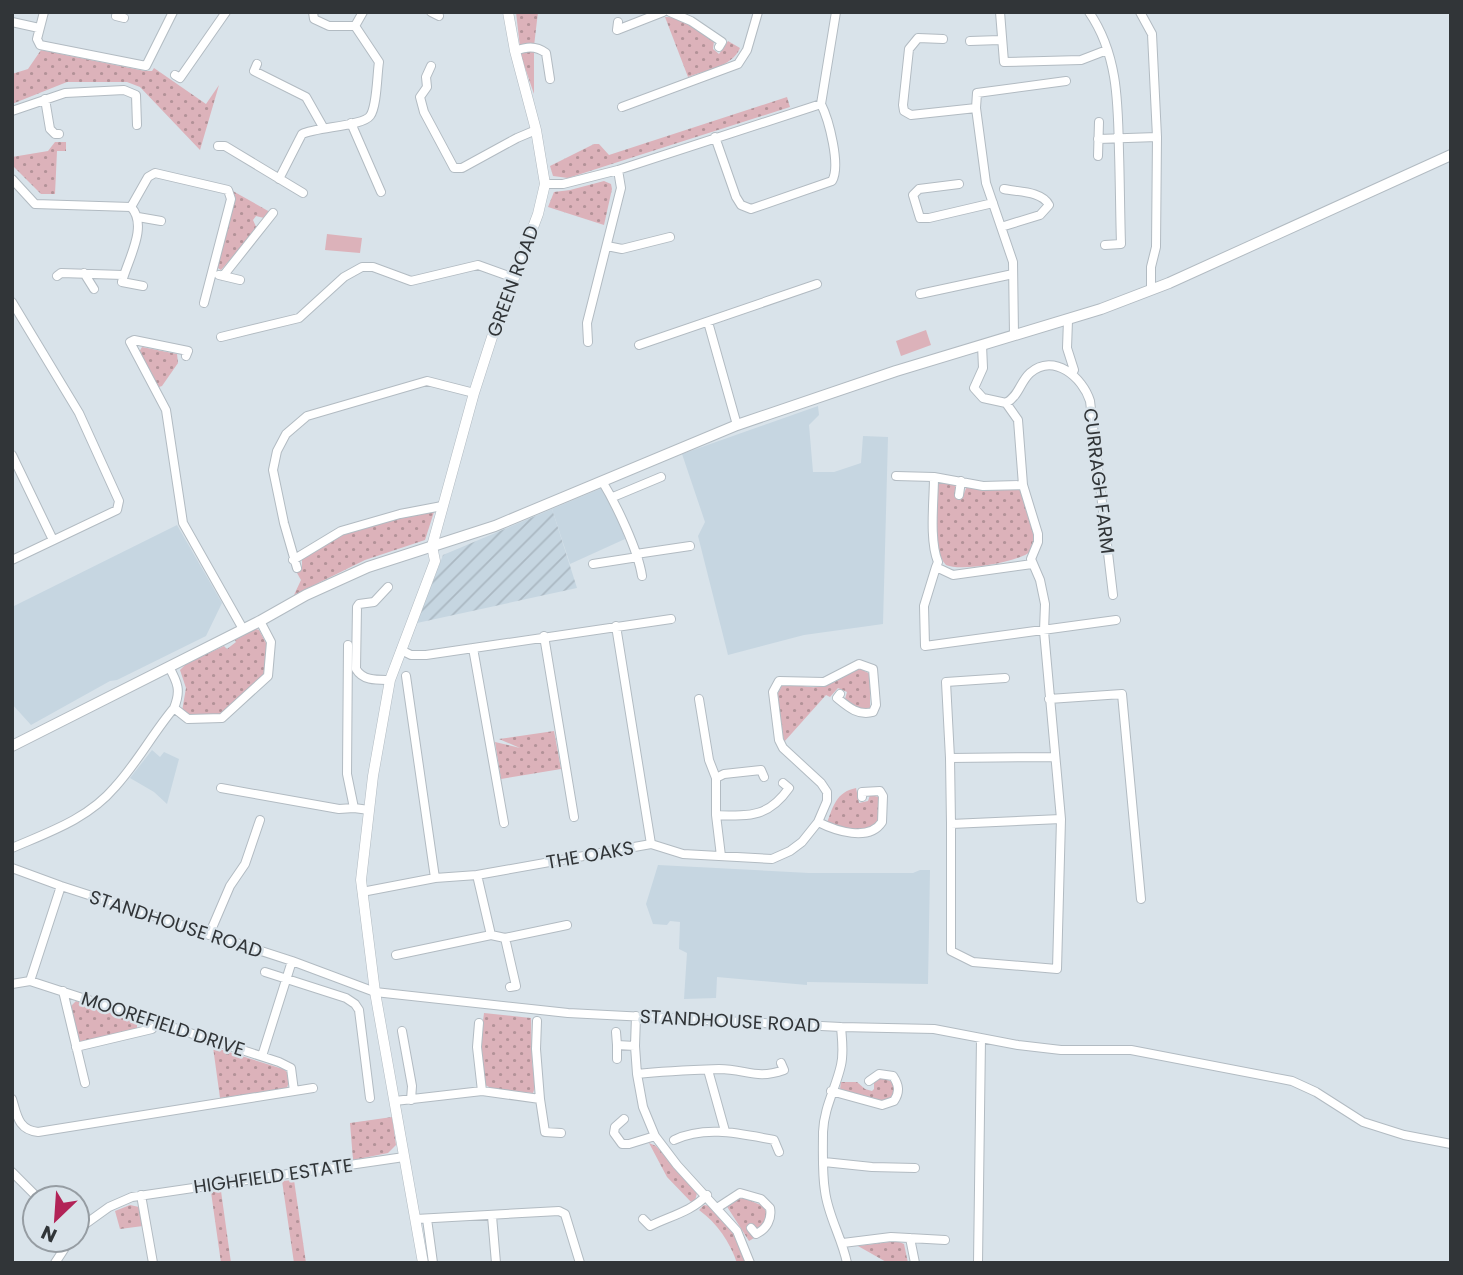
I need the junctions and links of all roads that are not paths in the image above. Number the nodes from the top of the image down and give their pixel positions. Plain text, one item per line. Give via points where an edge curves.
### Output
1 (44, 12) edge
2 (173, 12) edge
3 (226, 12) edge
4 (313, 12) edge
5 (363, 12) edge
6 (508, 12) edge
7 (663, 12) edge
8 (670, 12) edge
9 (758, 12) edge
10 (836, 12) edge
11 (1000, 12) edge
12 (1089, 12) edge
13 (1140, 12) edge
14 (12, 22) edge
15 (618, 22) dead end
16 (355, 26) junction
17 (39, 28) junction
18 (943, 39) dead end
19 (1000, 40) junction
20 (970, 41) dead end
21 (719, 47) dead end
22 (1107, 50) junction
23 (514, 51) junction
24 (257, 64) dead end
25 (431, 66) dead end
26 (175, 75) dead end
27 (550, 79) dead end
28 (1066, 81) dead end
29 (45, 99) junction
30 (821, 104) junction
31 (622, 107) dead end
32 (976, 108) junction
33 (12, 111) edge
34 (1099, 122) dead end
35 (351, 123) junction
36 (137, 125) dead end
37 (323, 127) junction
38 (536, 130) junction
39 (59, 134) dead end
40 (715, 137) junction
41 (1157, 137) junction
42 (1119, 138) junction
43 (1098, 139) junction
44 (218, 146) dead end
45 (1451, 155) edge
46 (1098, 156) dead end
47 (618, 170) junction
48 (279, 179) junction
49 (12, 180) edge
50 (545, 184) junction
51 (959, 184) dead end
52 (1004, 189) dead end
53 (377, 190) dead end
54 (303, 193) dead end
55 (993, 203) junction
56 (131, 207) junction
57 (273, 213) dead end
58 (138, 217) junction
59 (256, 218) dead end
60 (161, 221) dead end
61 (264, 224) junction
62 (1001, 227) junction
63 (670, 237) dead end
64 (1105, 245) dead end
65 (607, 246) junction
66 (84, 273) junction
67 (212, 273) junction
68 (1013, 274) junction
69 (57, 275) dead end
70 (123, 275) junction
71 (223, 276) junction
72 (514, 278) junction
73 (240, 281) dead end
74 (817, 284) dead end
75 (142, 286) dead end
76 (94, 289) dead end
77 (1151, 290) junction
78 (920, 294) dead end
79 (12, 302) edge
80 (204, 303) dead end
81 (1068, 320) junction
82 (708, 322) junction
83 (1014, 335) junction
84 (221, 337) dead end
85 (589, 342) dead end
86 (639, 345) dead end
87 (982, 345) junction
88 (189, 354) dead end
89 (1072, 373) junction
90 (474, 393) junction
91 (1006, 403) junction
92 (737, 425) junction
93 (12, 455) edge
94 (22, 474) junction
95 (896, 476) dead end
96 (661, 477) dead end
97 (934, 477) junction
98 (12, 479) edge
99 (602, 481) junction
100 (961, 481) junction
101 (1023, 485) junction
102 (960, 495) dead end
103 (613, 497) junction
104 (442, 506) junction
105 (53, 540) junction
106 (432, 546) junction
107 (690, 546) dead end
108 (637, 555) junction
109 (12, 560) edge
110 (593, 564) dead end
111 (1032, 564) junction
112 (936, 567) junction
113 (642, 576) dead end
114 (388, 587) dead end
115 (1113, 595) dead end
116 (671, 619) dead end
117 (1116, 620) dead end
118 (260, 621) junction
119 (616, 626) junction
120 (243, 629) junction
121 (1044, 631) junction
122 (544, 636) junction
123 (348, 645) dead end
124 (473, 648) junction
125 (401, 650) junction
126 (169, 667) junction
127 (407, 676) dead end
128 (1005, 678) dead end
129 (390, 680) junction
130 (840, 694) dead end
131 (699, 699) dead end
132 (1049, 699) junction
133 (174, 708) junction
134 (12, 746) edge
135 (1054, 757) junction
136 (950, 758) junction
137 (716, 778) junction
138 (764, 778) dead end
139 (782, 783) dead end
140 (221, 789) dead end
141 (862, 797) dead end
142 (354, 808) junction
143 (369, 810) junction
144 (716, 816) junction
145 (574, 817) dead end
146 (260, 820) dead end
147 (1061, 820) junction
148 (818, 822) junction
149 (504, 823) dead end
150 (951, 824) junction
151 (651, 844) junction
152 (12, 848) edge
153 (720, 856) junction
154 (12, 868) edge
155 (477, 875) junction
156 (435, 878) junction
157 (61, 886) junction
158 (362, 892) junction
159 (1141, 899) dead end
160 (567, 925) dead end
161 (209, 935) junction
162 (491, 935) junction
163 (505, 938) junction
164 (396, 955) dead end
165 (292, 961) junction
166 (265, 972) dead end
167 (286, 978) junction
168 (30, 981) junction
169 (12, 984) edge
170 (510, 987) dead end
171 (64, 991) junction
172 (375, 992) junction
173 (636, 1016) junction
174 (537, 1021) dead end
175 (157, 1023) junction
176 (479, 1023) dead end
177 (841, 1027) junction
178 (402, 1031) dead end
179 (615, 1032) dead end
180 (981, 1038) junction
181 (617, 1045) junction
182 (635, 1046) junction
183 (76, 1047) junction
184 (262, 1056) junction
185 (617, 1059) dead end
186 (782, 1063) dead end
187 (708, 1070) junction
188 (637, 1074) junction
189 (869, 1081) dead end
190 (85, 1083) dead end
191 (313, 1088) dead end
192 (482, 1090) junction
193 (294, 1091) junction
194 (831, 1091) junction
195 (370, 1098) dead end
196 (540, 1098) junction
197 (12, 1099) edge
198 (411, 1100) junction
199 (395, 1101) junction
200 (624, 1119) dead end
201 (777, 1130) dead end
202 (724, 1131) junction
203 (561, 1133) dead end
204 (655, 1136) junction
205 (674, 1140) dead end
206 (774, 1140) junction
207 (1451, 1144) edge
208 (779, 1152) dead end
209 (404, 1157) junction
210 (824, 1161) junction
211 (915, 1168) dead end
212 (141, 1195) junction
213 (706, 1195) junction
214 (718, 1208) junction
215 (492, 1216) junction
216 (421, 1219) junction
217 (643, 1219) dead end
218 (91, 1220) edge
219 (751, 1228) dead end
220 (910, 1238) junction
221 (945, 1240) dead end
222 (843, 1243) junction
223 (153, 1263) edge
224 (423, 1263) edge
225 (433, 1263) edge
226 (496, 1263) edge
227 (580, 1263) edge
228 (750, 1263) edge
229 (847, 1263) edge
230 (915, 1263) edge
231 (978, 1263) edge

1 - 17 street
2 - 17 street via 146,66 40,45
3 - 26 street via 180,78
4 - 16 street via 318,22 328,26
5 - 16 street
6 - 23 street, GREEN ROAD
7 - 15 street via 617,30
8 - 21 street via 713,34 722,42
9 - 31 street via 738,64
10 - 30 street
11 - 19 street
12 - 22 street
13 - 41 street via 1152,34
14 - 17 street
16 - 35 street via 379,62 372,113
18 - 32 street via 918,38 909,49 904,111 911,115
19 - 20 street
19 - 22 street via 1004,62 1082,60
22 - 42 street via 1116,78
23 - 27 street via 527,47 543,50
23 - 38 street, GREEN ROAD
24 - 37 street via 254,71 310,100
25 - 38 street via 420,97 456,168
28 - 32 street via 977,93
29 - 33 street
29 - 36 street via 65,93 132,92 136,95
29 - 39 street via 50,129
30 - 40 street
30 - 40 street via 837,168 832,181 751,209 741,205
32 - 55 street
34 - 43 street
35 - 37 street
35 - 53 street
37 - 48 street via 302,134
38 - 50 street, GREEN ROAD
40 - 47 street
41 - 42 street
41 - 77 street
42 - 43 street
42 - 64 street via 1121,244
43 - 46 street
44 - 48 street
45 - 77 main road
47 - 50 street
47 - 65 street via 621,188
48 - 54 street
49 - 56 street via 35,204
50 - 72 street, GREEN ROAD
51 - 55 street via 919,189 913,195 920,218
52 - 62 street via 1038,195 1049,205 1040,215
55 - 62 street
56 - 58 street
56 - 67 street via 155,173 228,190 231,199
57 - 61 street
58 - 60 street
58 - 70 street
59 - 61 street
61 - 71 street
62 - 68 street
63 - 65 street via 622,249
65 - 85 street via 587,323
66 - 69 street
66 - 70 street
66 - 76 street
67 - 71 street
67 - 80 street
68 - 78 street
68 - 83 street
70 - 75 street via 122,282
71 - 73 street
72 - 84 street via 478,265 411,281 362,267 344,276 299,318
72 - 90 street, GREEN ROAD
74 - 82 street
77 - 81 main road
79 - 105 street via 79,413 119,501 117,510
81 - 83 main road
81 - 89 street, CURRAGH FARM
82 - 86 street
82 - 92 street
83 - 87 main road
87 - 91 street via 983,368 974,388 983,398
87 - 92 main road
88 - 120 street via 130,342 166,410 183,523
89 - 91 street via 1052,366 1037,368
89 - 115 street, CURRAGH FARM via 1084,385 1090,401
90 - 104 street, GREEN ROAD
90 - 104 street via 427,380 307,416 286,434 277,452 273,470 295,564 341,531
91 - 101 street via 1018,420
92 - 99 main road
93 - 94 street
94 - 98 street
94 - 105 street
95 - 97 street
96 - 103 street
97 - 100 street
97 - 112 street
99 - 103 street
99 - 106 main road via 495,526
100 - 101 street via 983,486
100 - 102 street
101 - 111 street via 1038,534
103 - 108 street
104 - 106 street, GREEN ROAD
105 - 109 street
106 - 118 main road via 368,567
106 - 125 street, GREEN ROAD via 435,561
107 - 108 street
108 - 110 street
108 - 113 street
111 - 112 street via 953,575
111 - 121 street via 1045,604
112 - 121 street via 924,606 925,646
114 - 129 street via 374,603 357,607 356,669 367,678
116 - 119 street
117 - 121 street
118 - 120 main road
118 - 133 street via 271,642 268,676 222,718 188,719
119 - 122 street
119 - 151 street, THE OAKS
120 - 126 main road
121 - 132 street
122 - 124 street
122 - 145 street
123 - 142 street via 347,774
124 - 125 street via 426,655
124 - 149 street
125 - 129 street, GREEN ROAD
126 - 133 street via 180,694
126 - 134 main road
127 - 156 street
128 - 136 street via 946,682
129 - 143 street, GREEN ROAD
130 - 148 street via 837,698 849,708 873,712 873,669 859,664 824,682 779,681 773,692 783,748 827,792
131 - 137 street
132 - 135 street
132 - 159 street via 1122,694
133 - 152 street via 105,798 61,827
135 - 136 street
135 - 147 street
136 - 150 street
137 - 138 street via 761,770
137 - 144 street
139 - 144 street via 789,788 763,813
140 - 142 street
141 - 148 street via 862,792 874,790 883,796 883,822 874,830 844,832
142 - 143 street
143 - 158 street, GREEN ROAD
144 - 153 street
146 - 161 street via 245,864
147 - 150 street
147 - 150 street via 1057,969 974,962 951,951
148 - 153 street via 796,847 772,859
151 - 153 street via 683,854
151 - 155 street, THE OAKS
154 - 157 street, STANDHOUSE ROAD
155 - 156 street, THE OAKS
155 - 162 street
156 - 158 street, THE OAKS
157 - 161 street, STANDHOUSE ROAD
157 - 168 street
158 - 172 street, GREEN ROAD
160 - 163 street
161 - 165 street, STANDHOUSE ROAD
162 - 163 street
162 - 164 street
163 - 170 street via 516,986
165 - 167 street
165 - 172 street, STANDHOUSE ROAD
166 - 167 street
167 - 184 street
167 - 195 street via 346,998 357,1007
168 - 169 street, MOOREFIELD DRIVE
168 - 171 street, MOOREFIELD DRIVE
171 - 175 street, MOOREFIELD DRIVE
171 - 183 street
172 - 173 street, STANDHOUSE ROAD
172 - 199 street, GREEN ROAD
173 - 177 street, STANDHOUSE ROAD
173 - 182 street
174 - 196 street
175 - 183 street via 152,1030
175 - 184 street, MOOREFIELD DRIVE
176 - 192 street
177 - 180 street, STANDHOUSE ROAD via 916,1028
177 - 194 street via 841,1065
178 - 198 street
179 - 181 street
180 - 207 street, STANDHOUSE ROAD via 1061,1050 1131,1050 1292,1081 1363,1122
180 - 231 street
181 - 182 street
181 - 185 street
182 - 188 street
183 - 190 street
184 - 193 street, MOOREFIELD DRIVE via 291,1068
186 - 187 street via 784,1070 767,1076
187 - 188 street
187 - 202 street
188 - 204 street
189 - 194 street via 879,1074 892,1076 899,1094 882,1105
191 - 193 street
192 - 196 street
192 - 198 street
193 - 197 street via 37,1132 18,1123
194 - 210 street
196 - 203 street via 545,1132
198 - 199 street
199 - 209 street, GREEN ROAD
200 - 204 street via 614,1133 622,1144
201 - 206 street
202 - 205 street via 688,1133
202 - 206 street
204 - 213 street
206 - 208 street
209 - 212 street, HIGHFIELD ESTATE
209 - 216 street, GREEN ROAD
210 - 211 street
210 - 222 street via 825,1191
212 - 218 street, HIGHFIELD ESTATE via 119,1201
212 - 223 street
213 - 214 street
213 - 217 street via 684,1212 650,1226
214 - 219 street via 740,1193 761,1199 770,1208 769,1219 763,1231 757,1234
214 - 228 street via 737,1231
215 - 216 street
215 - 226 street
215 - 227 street via 562,1212
216 - 224 street, GREEN ROAD
216 - 225 street
220 - 221 street
220 - 222 street
220 - 230 street
222 - 229 street

